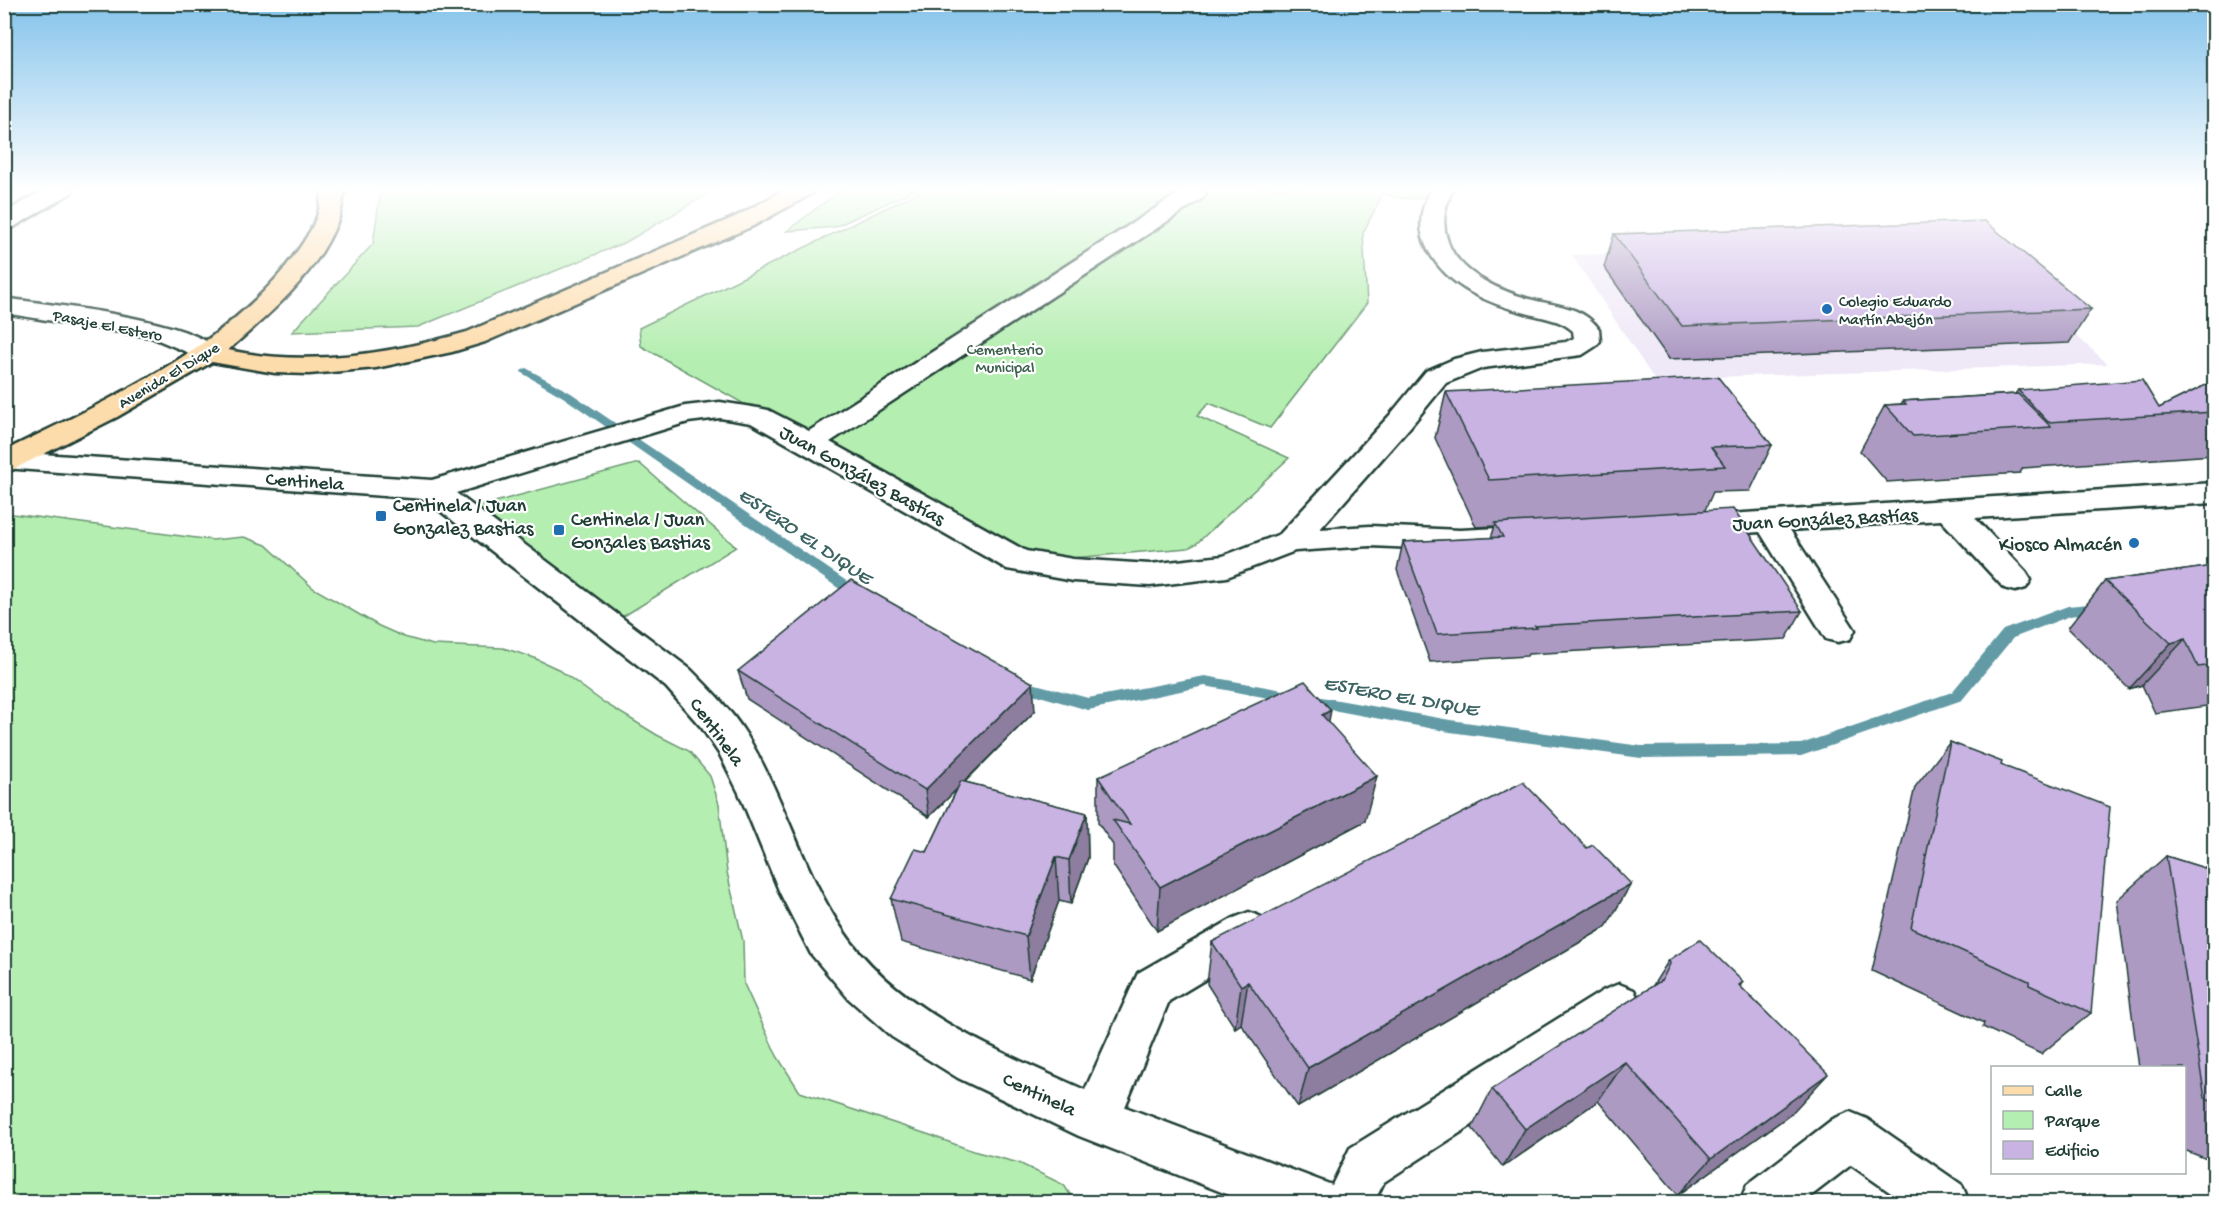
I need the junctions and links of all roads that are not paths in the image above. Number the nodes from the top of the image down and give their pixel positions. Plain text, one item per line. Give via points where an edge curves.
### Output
1 (315, 244) edge
2 (690, 244) edge
3 (1116, 244) edge
4 (1438, 244) edge
5 (4, 305) edge
6 (208, 353) junction
7 (810, 443) junction
8 (8, 462) edge
9 (433, 490) junction
10 (2214, 493) edge
11 (1950, 511) junction
12 (1769, 522) junction
13 (1674, 527) edge
14 (1531, 536) edge
15 (1291, 541) junction
16 (2015, 580) dead end
17 (1838, 630) dead end
18 (1285, 911) edge
19 (1619, 1005) edge
20 (1096, 1119) junction
21 (1314, 1203) edge
22 (1349, 1203) edge
23 (1764, 1203) edge
24 (1945, 1203) edge

1 - 6 main road, Avenida El Dique via 296,272 260,309
2 - 6 main road via 476,336 441,347 368,362 320,366 264,365
3 - 7 street
4 - 15 street, Juan González Bastías via 1447,262 1467,279 1494,294 1574,318 1586,329 1587,340 1573,349 1482,360 1436,377
5 - 6 street, Pasaje El Estero via 157,330
6 - 8 main road, Avenida El Dique
7 - 9 street, Juan González Bastías via 746,413 702,411
7 - 15 street, Juan González Bastías via 1018,561 1073,570 1150,575 1227,566
8 - 9 street, Centinela
9 - 20 street, Centinela via 678,678 707,709 750,776 809,910 828,943 884,1005 920,1033 961,1057
10 - 11 street, Juan González Bastías
11 - 12 street, Juan González Bastías
11 - 16 street
12 - 13 street, Juan González Bastías
12 - 17 street
14 - 15 street, Juan González Bastías via 1460,540 1370,536
18 - 20 street via 1153,987
19 - 22 street via 1367,1165
20 - 21 street, Centinela
23 - 24 street via 1850,1136

